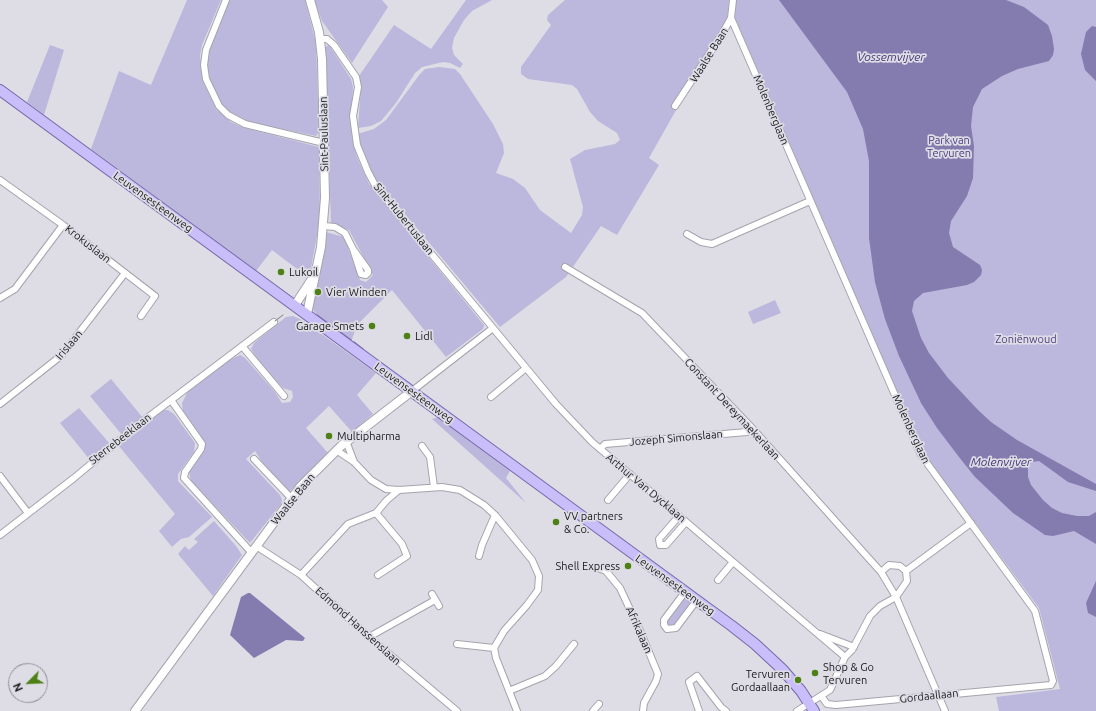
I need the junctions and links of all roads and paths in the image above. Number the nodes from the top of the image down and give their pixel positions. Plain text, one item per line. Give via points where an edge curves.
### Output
1 (226, 0) edge
2 (310, 0) edge
3 (733, 0) edge
4 (731, 18) junction
5 (320, 39) junction
6 (0, 90) edge
7 (675, 106) dead end
8 (324, 143) junction
9 (0, 180) edge
10 (810, 201) junction
11 (63, 225) junction
12 (324, 226) junction
13 (687, 234) dead end
14 (353, 248) dead end
15 (565, 267) dead end
16 (316, 270) junction
17 (125, 273) junction
18 (0, 298) edge
19 (295, 306) junction
20 (307, 314) junction
21 (141, 316) dead end
22 (274, 322) dead end
23 (493, 328) junction
24 (242, 346) junction
25 (526, 368) junction
26 (412, 391) junction
27 (284, 396) dead end
28 (491, 397) dead end
29 (171, 400) junction
30 (0, 404) edge
31 (752, 428) junction
32 (346, 441) junction
33 (422, 446) dead end
34 (600, 449) junction
35 (336, 450) junction
36 (254, 459) dead end
37 (354, 462) junction
38 (630, 474) junction
39 (0, 476) edge
40 (434, 487) junction
41 (386, 489) junction
42 (399, 490) junction
43 (291, 498) junction
44 (387, 500) junction
45 (608, 500) dead end
46 (28, 513) junction
47 (376, 513) junction
48 (495, 515) junction
49 (679, 516) junction
50 (686, 522) junction
51 (971, 523) junction
52 (0, 535) edge
53 (254, 549) junction
54 (479, 556) dead end
55 (733, 562) junction
56 (586, 567) dead end
57 (906, 571) junction
58 (881, 572) junction
59 (301, 575) junction
60 (378, 575) dead end
61 (718, 580) dead end
62 (685, 592) junction
63 (432, 594) dead end
64 (896, 597) junction
65 (697, 600) junction
66 (815, 632) junction
67 (369, 637) junction
68 (457, 644) dead end
69 (574, 644) dead end
70 (854, 647) junction
71 (494, 648) junction
72 (845, 657) junction
73 (1052, 684) joint
74 (509, 692) junction
75 (937, 695) junction
76 (822, 696) junction
77 (599, 704) dead end
78 (812, 707) edge
79 (723, 710) edge
80 (135, 711) edge
81 (457, 711) edge
82 (517, 711) edge
83 (593, 711) edge
84 (643, 711) edge
85 (699, 711) edge
86 (797, 711) edge
87 (945, 711) edge

1 - 8 street via 206,50 204,65 206,79 219,106 228,115 245,124
2 - 5 street, Sint-Pauluslaan
3 - 4 street, Waalse Baan
4 - 7 street, Waalse Baan via 701,69
4 - 10 street, Molenberglaan
5 - 8 street, Sint-Pauluslaan
5 - 23 street, Sint-Hubertuslaan via 327,39 334,45 356,78 358,87 354,130 359,151 376,187
6 - 19 main road, Leuvensesteenweg
8 - 12 street, Sint-Pauluslaan
9 - 11 street, Krokuslaan
10 - 13 street via 712,244 700,242
10 - 51 street, Molenberglaan via 921,455
11 - 17 street, Krokuslaan
11 - 18 street via 15,289
12 - 14 street via 342,230
12 - 16 street, Sint-Pauluslaan
15 - 31 street, Constant Dereymaekerlaan via 642,313
16 - 19 street, Sint-Pauluslaan
16 - 20 street, Sint-Pauluslaan
17 - 21 street, Krokuslaan via 155,296
17 - 30 street, Irislaan via 62,355
19 - 20 main road, Leuvensesteenweg
20 - 26 main road, Leuvensesteenweg
22 - 24 street, Sterrebeeklaan
23 - 25 street, Arthur Van Dycklaan
23 - 26 street, Waalse Baan
24 - 27 street
24 - 29 street, Sterrebeeklaan
25 - 28 street
25 - 34 street, Arthur Van Dycklaan via 571,421
26 - 32 street, Waalse Baan
26 - 62 main road, Leuvensesteenweg
29 - 46 street, Sterrebeeklaan
29 - 53 street, Edmond Hanssenslaan via 202,445 184,478
31 - 34 street, Jozeph Simonslaan via 747,432 606,444
31 - 58 street, Constant Dereymaekerlaan
32 - 35 street, Waalse Baan
32 - 37 street
33 - 40 street via 430,457
34 - 38 street, Arthur Van Dycklaan
35 - 37 street
35 - 43 street, Waalse Baan
36 - 43 street
37 - 41 street via 371,480
38 - 45 street
38 - 49 street, Arthur Van Dycklaan
39 - 46 street
40 - 42 street
40 - 48 street via 460,490
41 - 42 street
41 - 44 street
42 - 44 street
43 - 53 street, Waalse Baan
44 - 47 street
46 - 52 street, Sterrebeeklaan
47 - 59 street via 348,524
47 - 60 street via 402,544 407,556
48 - 54 street
48 - 71 street via 532,560 539,576 538,590 504,631
49 - 50 street, Arthur Van Dycklaan
49 - 50 street via 659,539 660,546 666,545
50 - 55 street, Arthur Van Dycklaan
51 - 57 street
51 - 73 street, Molenberglaan via 1035,611 1042,632
53 - 59 street, Edmond Hanssenslaan
53 - 80 street, Waalse Baan
55 - 61 street
55 - 66 street, Arthur Van Dycklaan
56 - 84 street, Afrikalaan via 606,571 620,588 658,674 644,703
57 - 58 street via 896,565 885,567
57 - 64 street via 907,581
58 - 64 street, Constant Dereymaekerlaan
59 - 67 street, Edmond Hanssenslaan
62 - 65 main road, Leuvensesteenweg
62 - 65 street via 664,620 667,629 676,628
63 - 67 street via 437,603
64 - 70 street via 880,606 870,616
64 - 75 street, Constant Dereymaekerlaan
65 - 78 main road, Leuvensesteenweg via 768,655 792,680
66 - 70 street, Arthur Van Dycklaan
66 - 72 street, Arthur Van Dycklaan
67 - 81 street, Edmond Hanssenslaan
68 - 71 street
69 - 74 street via 545,676
70 - 72 street
71 - 74 street
72 - 76 street via 830,690
73 - 75 street, Gordaallaan
74 - 82 street
75 - 76 street, Gordaallaan via 836,705 827,704
75 - 87 street, Constant Dereymaekerlaan
76 - 78 street
77 - 83 street
78 - 86 street
79 - 85 street via 697,676 690,682

